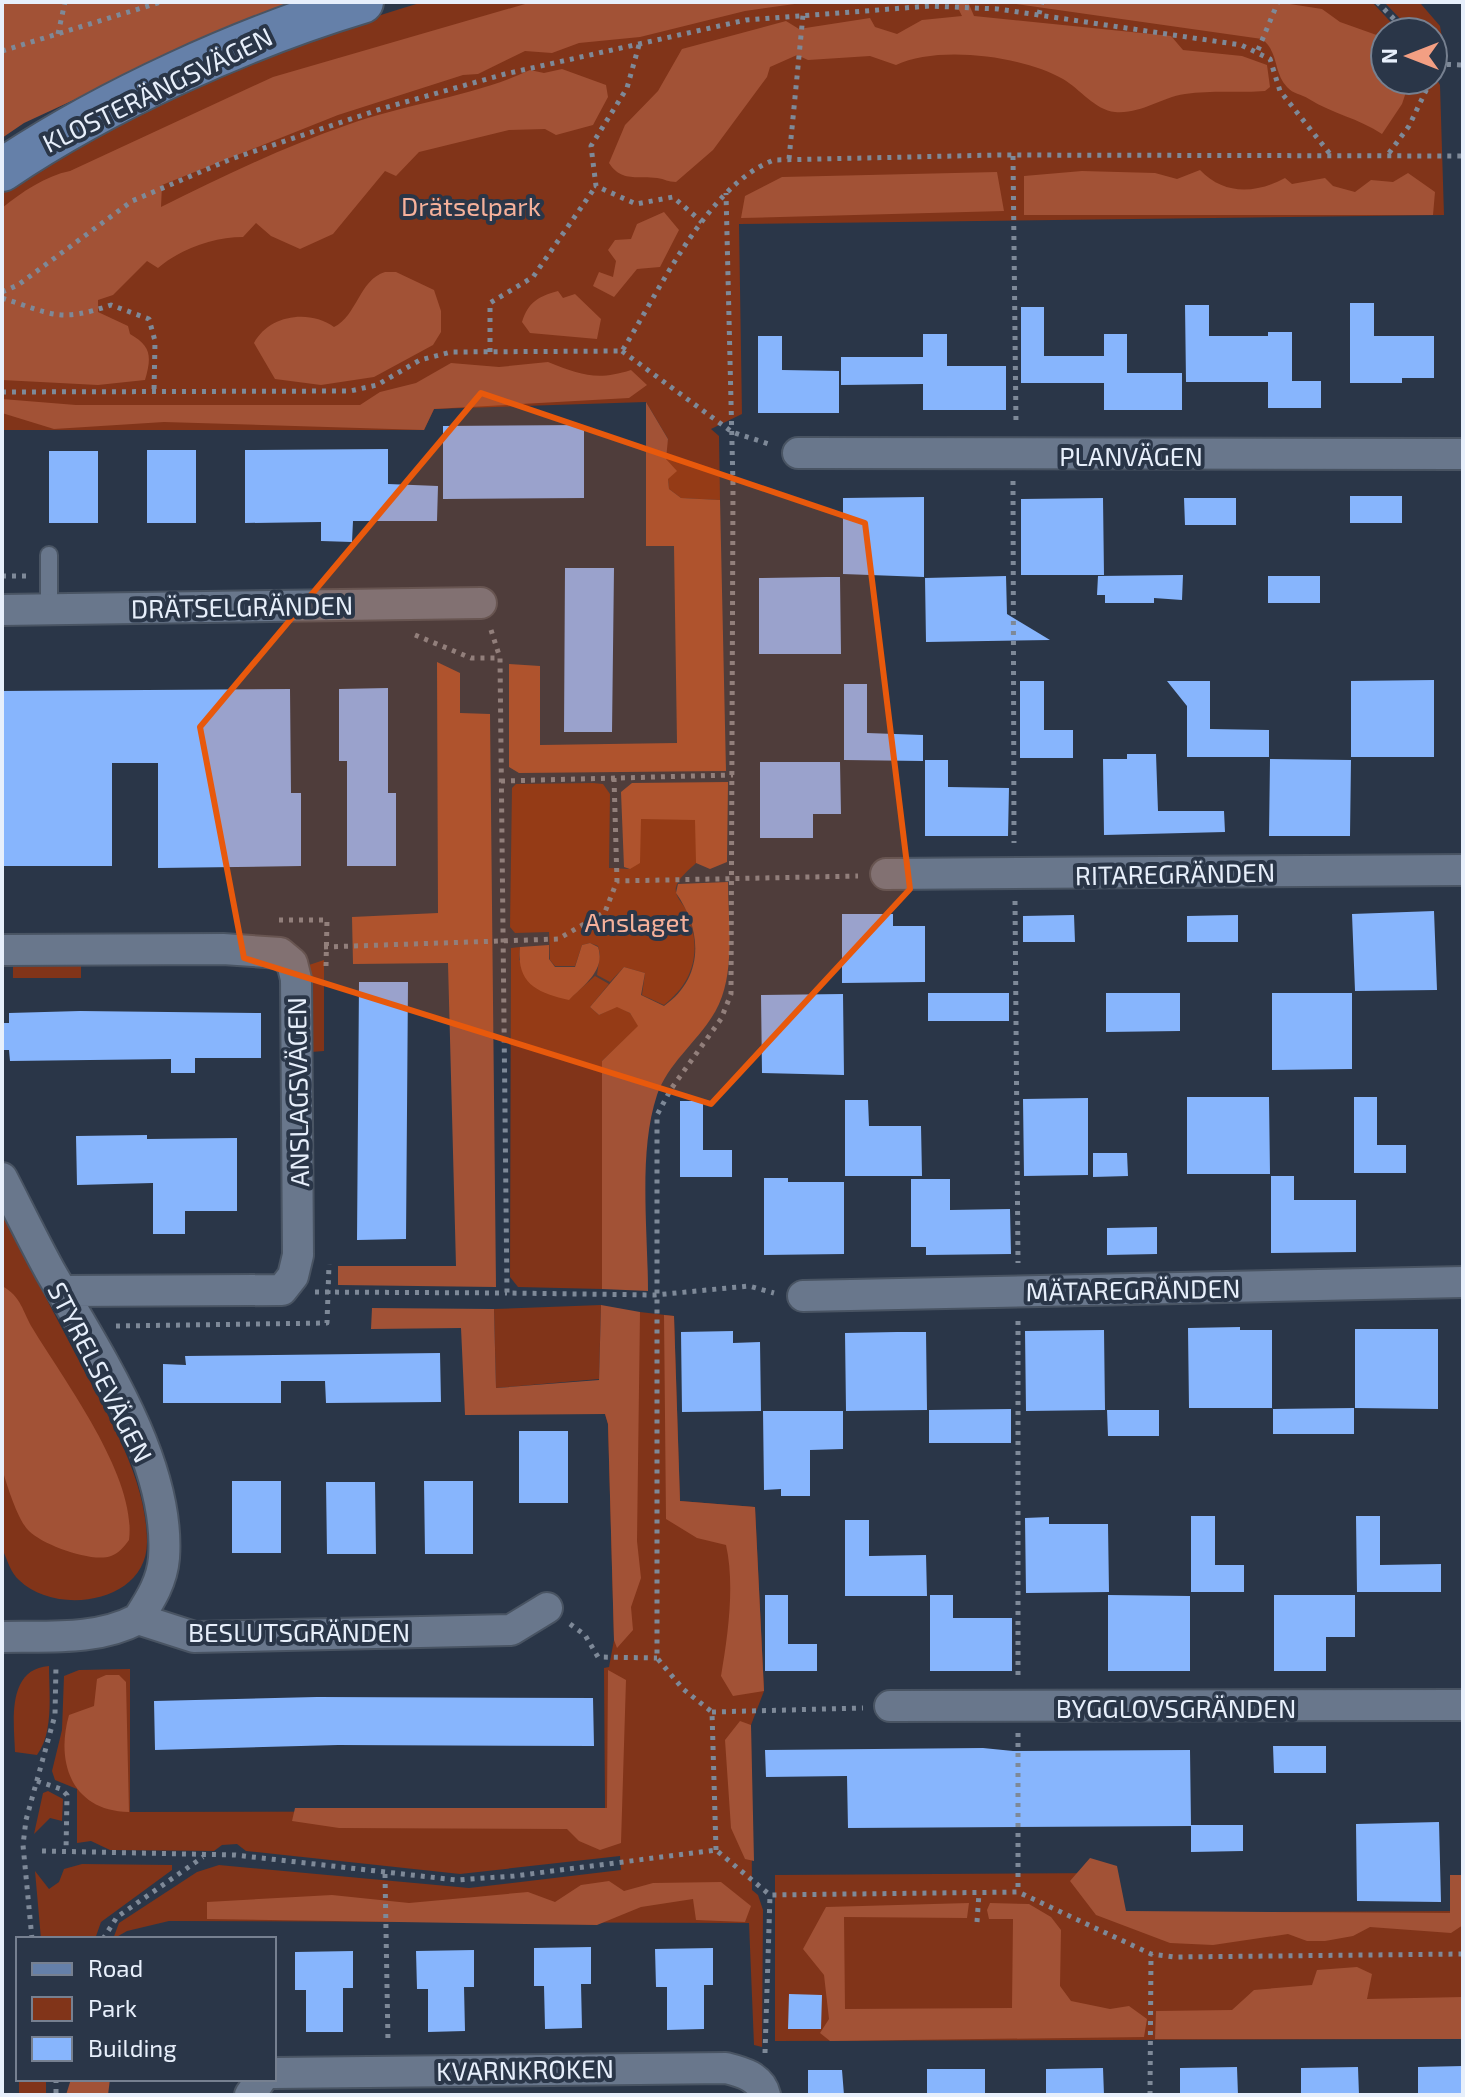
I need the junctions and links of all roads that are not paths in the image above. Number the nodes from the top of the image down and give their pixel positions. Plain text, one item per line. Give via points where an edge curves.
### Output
1 (362, 2) edge
2 (2, 170) edge
3 (798, 453) road end
4 (1463, 454) edge
5 (49, 555) dead end
6 (481, 603) road end
7 (49, 609) junction
8 (2, 610) edge
9 (1463, 870) edge
10 (886, 874) road end
11 (2, 950) edge
12 (2, 1178) edge
13 (1463, 1282) edge
14 (62, 1291) junction
15 (803, 1296) road end
16 (547, 1608) road end
17 (138, 1619) junction
18 (2, 1637) edge
19 (1463, 1705) edge
20 (890, 1706) road end
21 (276, 2073) edge
22 (759, 2087) edge

1 - 2 street, KLOSTERÄNGSVÄGEN via 278,29 193,67
3 - 4 street, PLANVÄGEN
5 - 7 lane
6 - 7 street, DRÄTSELGRÄNDEN
7 - 8 street, DRÄTSELGRÄNDEN
9 - 10 street, RITAREGRÄNDEN
11 - 14 street, ANSLAGSVÄGEN via 280,953 292,963 296,979 298,1240 293,1276 282,1290
12 - 14 street, STYRELSEVÄGEN
13 - 15 street, MÄTAREGRÄNDEN
14 - 17 street, STYRELSEVÄGEN via 139,1438 158,1501 164,1557 154,1595
16 - 17 street, BESLUTSGRÄNDEN via 511,1630 194,1637
17 - 18 street via 118,1630
19 - 20 street, BYGGLOVSGRÄNDEN
21 - 22 street, KVARNKROKEN via 726,2068

